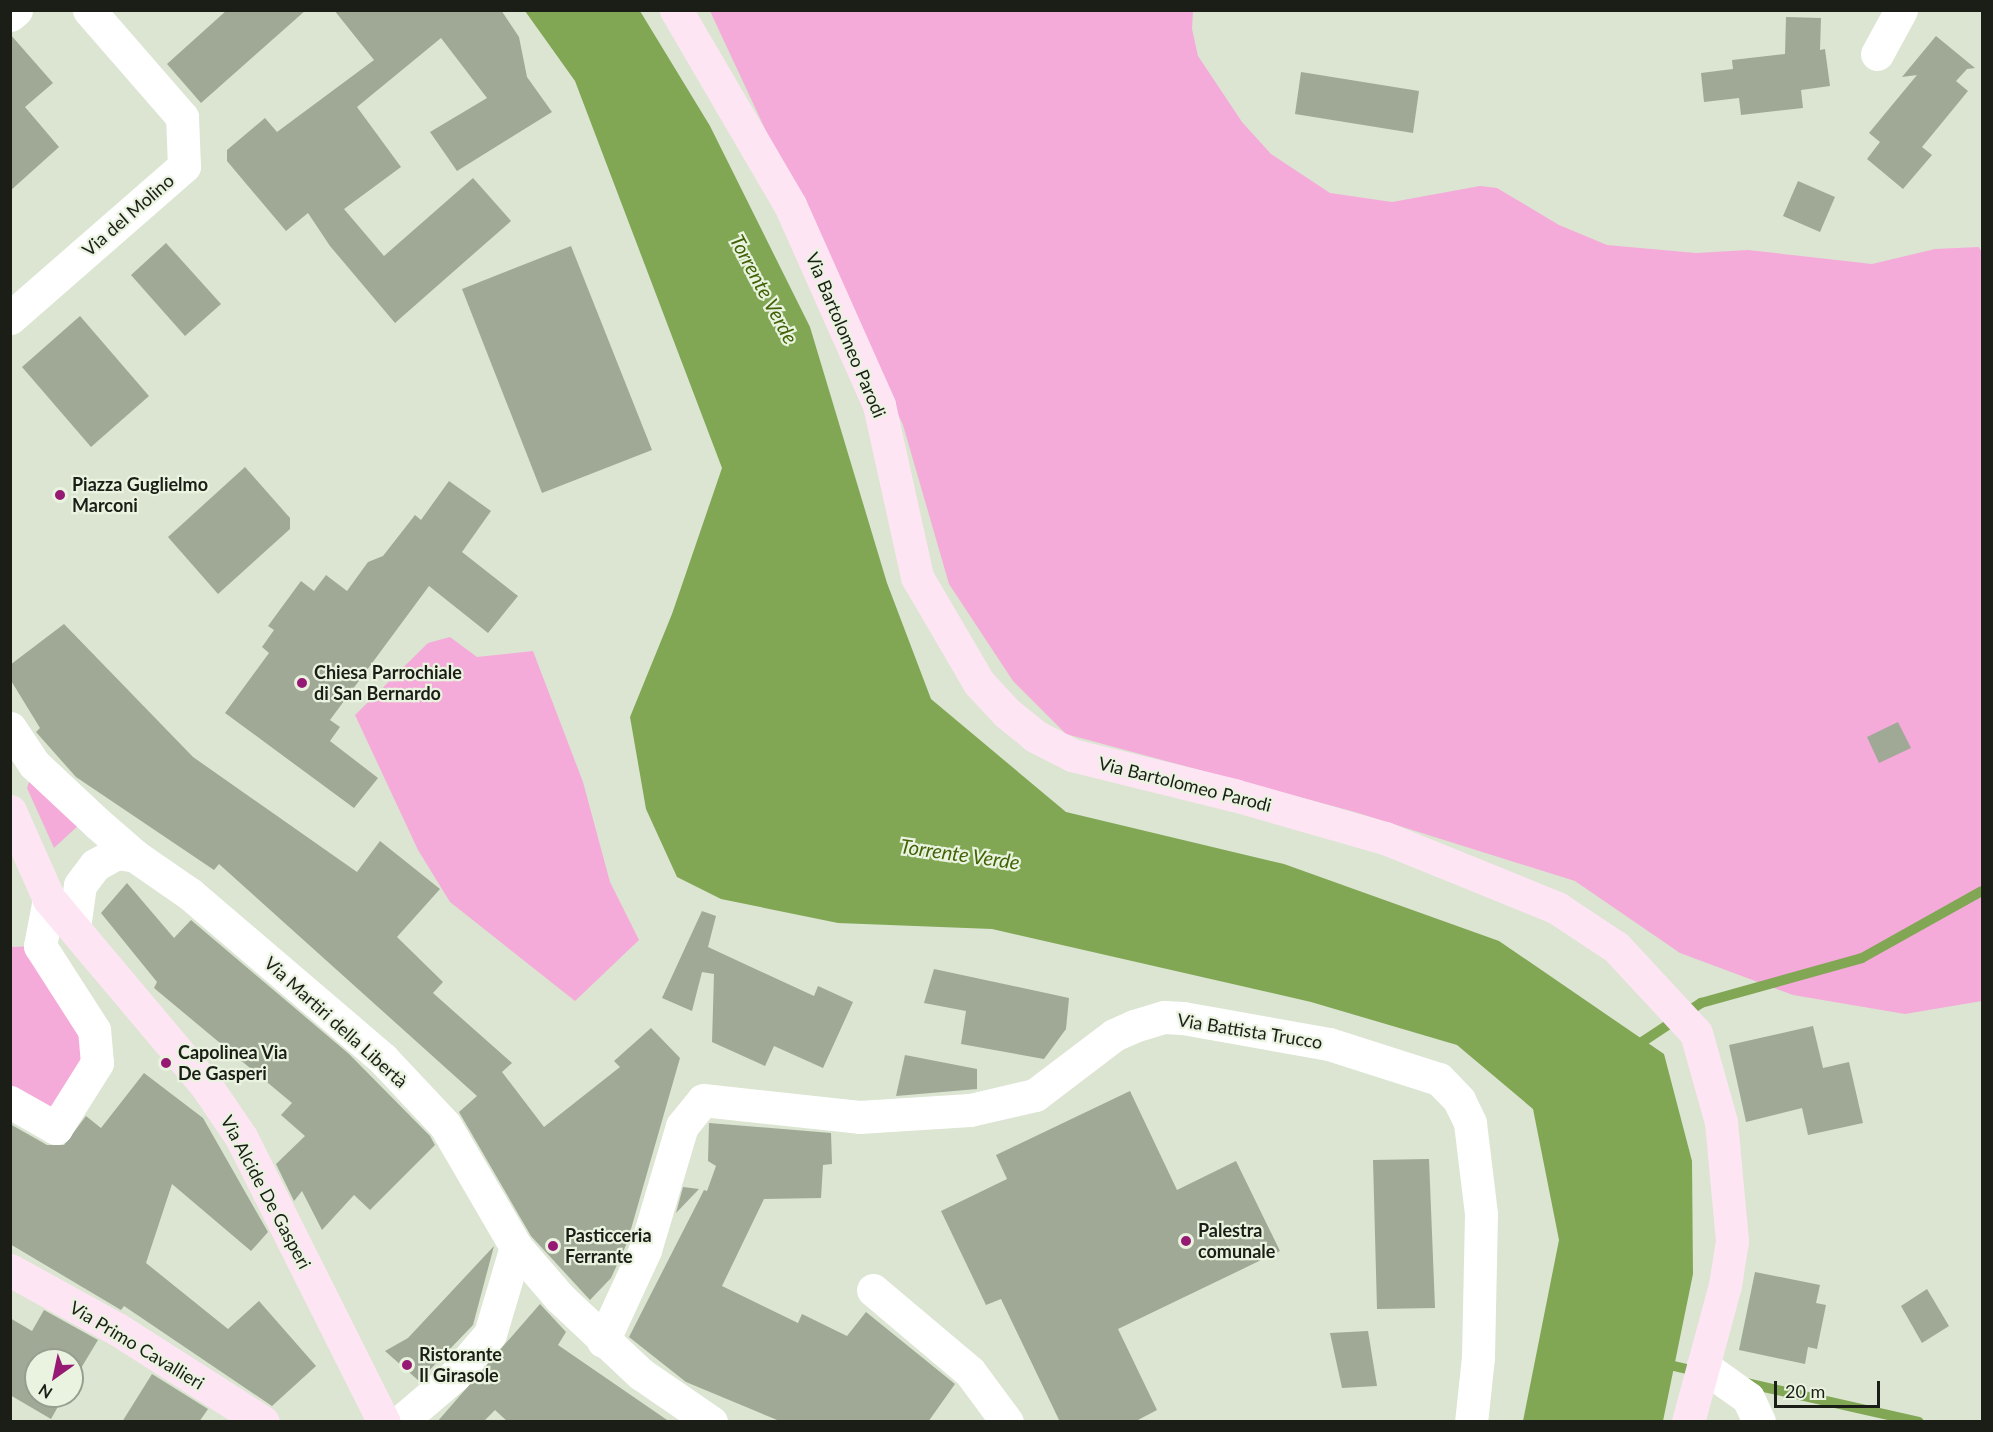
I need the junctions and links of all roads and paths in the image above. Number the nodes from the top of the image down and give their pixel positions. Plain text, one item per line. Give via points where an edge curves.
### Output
1 (16, 10) edge
2 (89, 10) edge
3 (676, 10) edge
4 (1901, 10) edge
5 (10, 15) edge
6 (1877, 54) dead end
7 (10, 318) edge
8 (10, 728) edge
9 (10, 811) edge
10 (135, 855) junction
11 (50, 899) junction
12 (74, 928) junction
13 (10, 1102) edge
14 (516, 1246) junction
15 (10, 1270) edge
16 (873, 1290) dead end
17 (603, 1341) junction
18 (1703, 1366) junction
19 (263, 1422) edge
20 (384, 1422) edge
21 (400, 1422) edge
22 (711, 1422) edge
23 (1008, 1422) edge
24 (1471, 1422) edge
25 (1688, 1422) edge
26 (1759, 1422) edge

1 - 5 street
2 - 7 street, Via del Molino via 182,117 184,166
3 - 18 main road, Via Bartolomeo Parodi via 790,205 879,405 917,577 979,683 1007,712 1035,736 1072,755 1385,838 1557,908 1616,947 1696,1033 1721,1122 1732,1241 1725,1286
4 - 6 street
8 - 10 street, Via Martiri della Libertà via 34,764
9 - 11 main road, Via Alcide De Gasperi
10 - 12 street via 117,853 94,865 80,885
10 - 14 street, Via Martiri della Libertà via 190,894 383,1059 445,1125
11 - 12 main road, Via Alcide De Gasperi
11 - 13 street via 40,946 94,1030 97,1063 56,1128
12 - 20 main road, Via Alcide De Gasperi via 205,1084 240,1137
14 - 17 street, Via Martiri della Libertà
14 - 21 street via 490,1334 454,1376
15 - 19 main road, Via Primo Cavallieri via 117,1329
16 - 23 street via 970,1372
17 - 22 street, Via Martiri della Libertà via 668,1395
17 - 24 street, Via Battista Trucco via 645,1250 682,1126 703,1100 859,1117 970,1110 1035,1095 1114,1035 1140,1023 1183,1018 1329,1044 1439,1079 1460,1100 1470,1122 1481,1214 1478,1357
18 - 25 main road, Via Bartolomeo Parodi
18 - 26 street via 1748,1398

